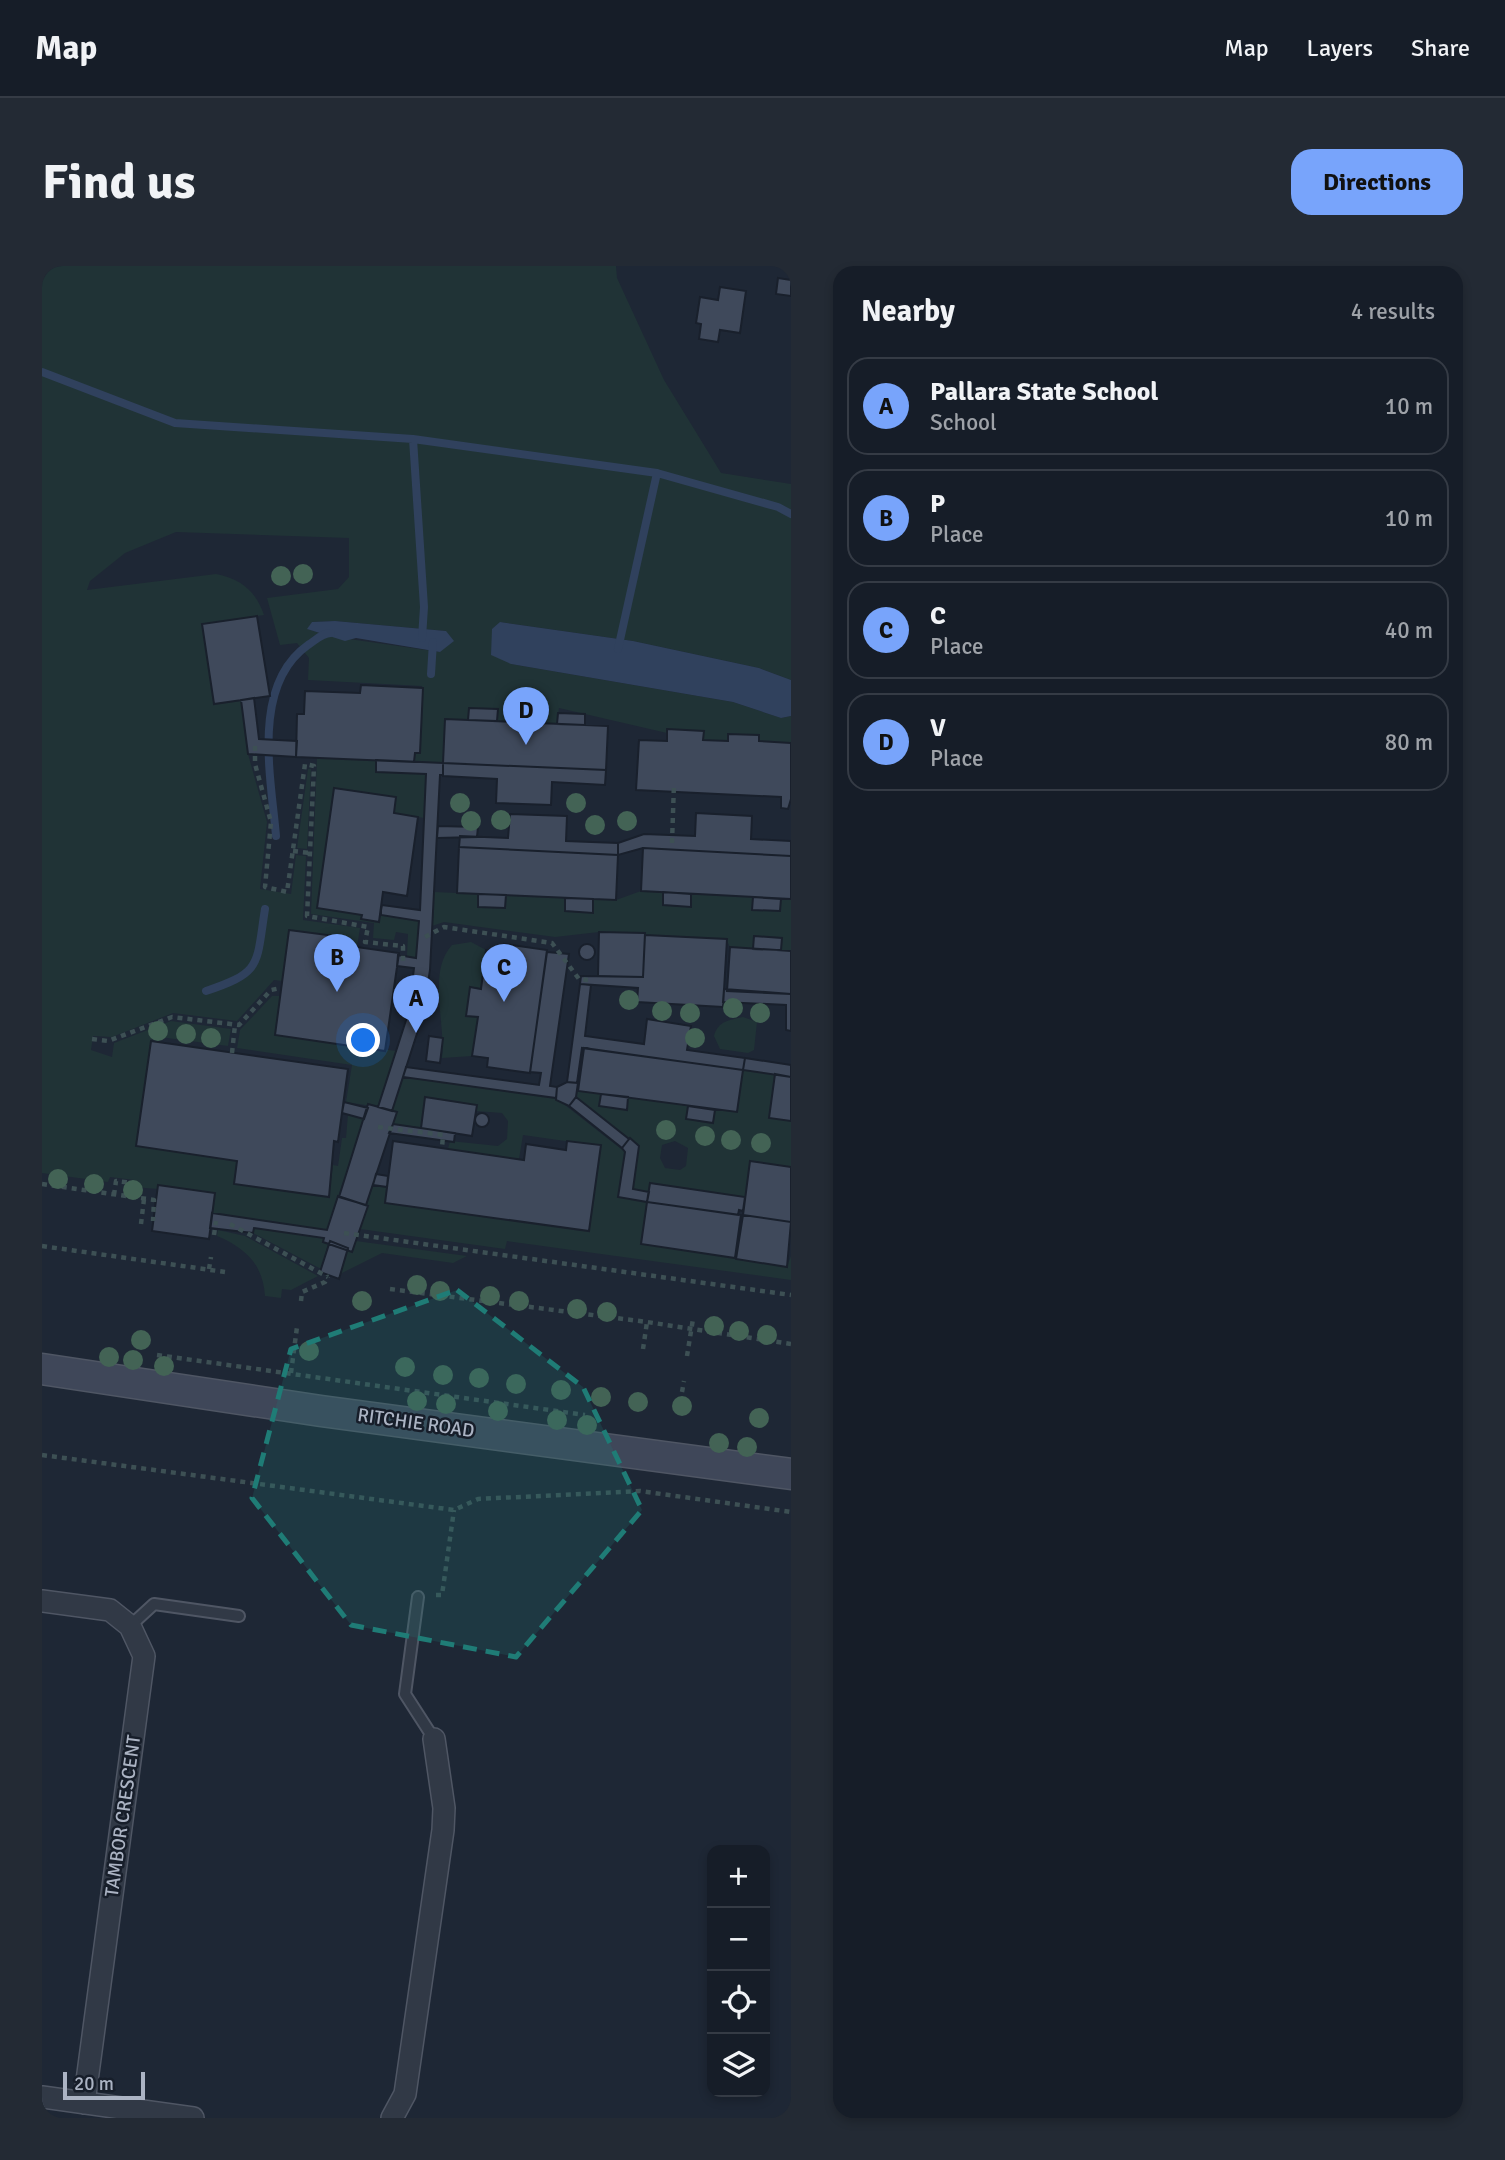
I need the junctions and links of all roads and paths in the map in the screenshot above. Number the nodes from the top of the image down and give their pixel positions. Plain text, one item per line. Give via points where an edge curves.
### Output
1 (255, 746) dead end
2 (674, 783) dead end
3 (672, 843) dead end
4 (293, 851) junction
5 (310, 853) junction
6 (425, 937) dead end
7 (402, 961) dead end
8 (588, 980) dead end
9 (281, 988) dead end
10 (235, 1025) junction
11 (92, 1039) dead end
12 (232, 1053) dead end
13 (378, 1127) dead end
14 (442, 1148) dead end
15 (134, 1183) dead end
16 (42, 1184) edge
17 (114, 1195) junction
18 (144, 1199) junction
19 (153, 1221) dead end
20 (216, 1221) dead end
21 (141, 1224) dead end
22 (230, 1224) dead end
23 (344, 1233) dead end
24 (214, 1235) dead end
25 (42, 1246) edge
26 (211, 1257) dead end
27 (209, 1269) junction
28 (225, 1272) dead end
29 (698, 1282) junction
30 (390, 1289) dead end
31 (697, 1292) dead end
32 (791, 1295) edge
33 (301, 1301) dead end
34 (692, 1319) dead end
35 (648, 1322) junction
36 (297, 1327) dead end
37 (691, 1328) junction
38 (791, 1344) edge
39 (643, 1349) dead end
40 (153, 1354) dead end
41 (687, 1356) dead end
42 (42, 1369) edge
43 (291, 1373) junction
44 (684, 1381) dead end
45 (682, 1392) dead end
46 (587, 1415) dead end
47 (42, 1455) edge
48 (791, 1474) edge
49 (454, 1510) junction
50 (791, 1512) edge
51 (418, 1597) joint
52 (42, 1601) edge
53 (239, 1616) dead end
54 (130, 1626) junction
55 (434, 1739) joint
56 (42, 2097) edge
57 (84, 2103) junction
58 (193, 2118) edge
59 (392, 2118) edge

1 - 4 path via 255,764 271,822 265,887 287,892
2 - 3 path
4 - 5 path
4 - 5 path via 305,764 314,766
5 - 7 path via 307,916 368,927 365,942 403,946
6 - 8 path via 444,927 552,943 579,979
9 - 10 path via 271,990
10 - 11 path via 172,1017 107,1041
10 - 12 path
13 - 14 path via 443,1135
15 - 17 path via 116,1181
16 - 17 path
17 - 18 path
18 - 19 path via 154,1200
18 - 21 path
20 - 24 path
22 - 33 path via 328,1276 326,1282 302,1292
23 - 29 path
25 - 27 path
26 - 27 path
27 - 28 path
29 - 31 path
29 - 32 path
30 - 35 path
34 - 37 path
35 - 37 path
35 - 39 path
36 - 43 path
37 - 38 path
37 - 41 path
40 - 43 path
42 - 48 street, RITCHIE ROAD
43 - 46 path
44 - 45 path
47 - 49 path
49 - 50 path via 478,1499 640,1491
49 - 51 path via 442,1595
51 - 55 lane via 405,1694
52 - 54 street via 110,1610
53 - 54 lane via 153,1604
54 - 57 street, TAMBOR CRESCENT via 144,1656
55 - 59 street via 443,1830 405,2094
56 - 57 street
57 - 58 street

